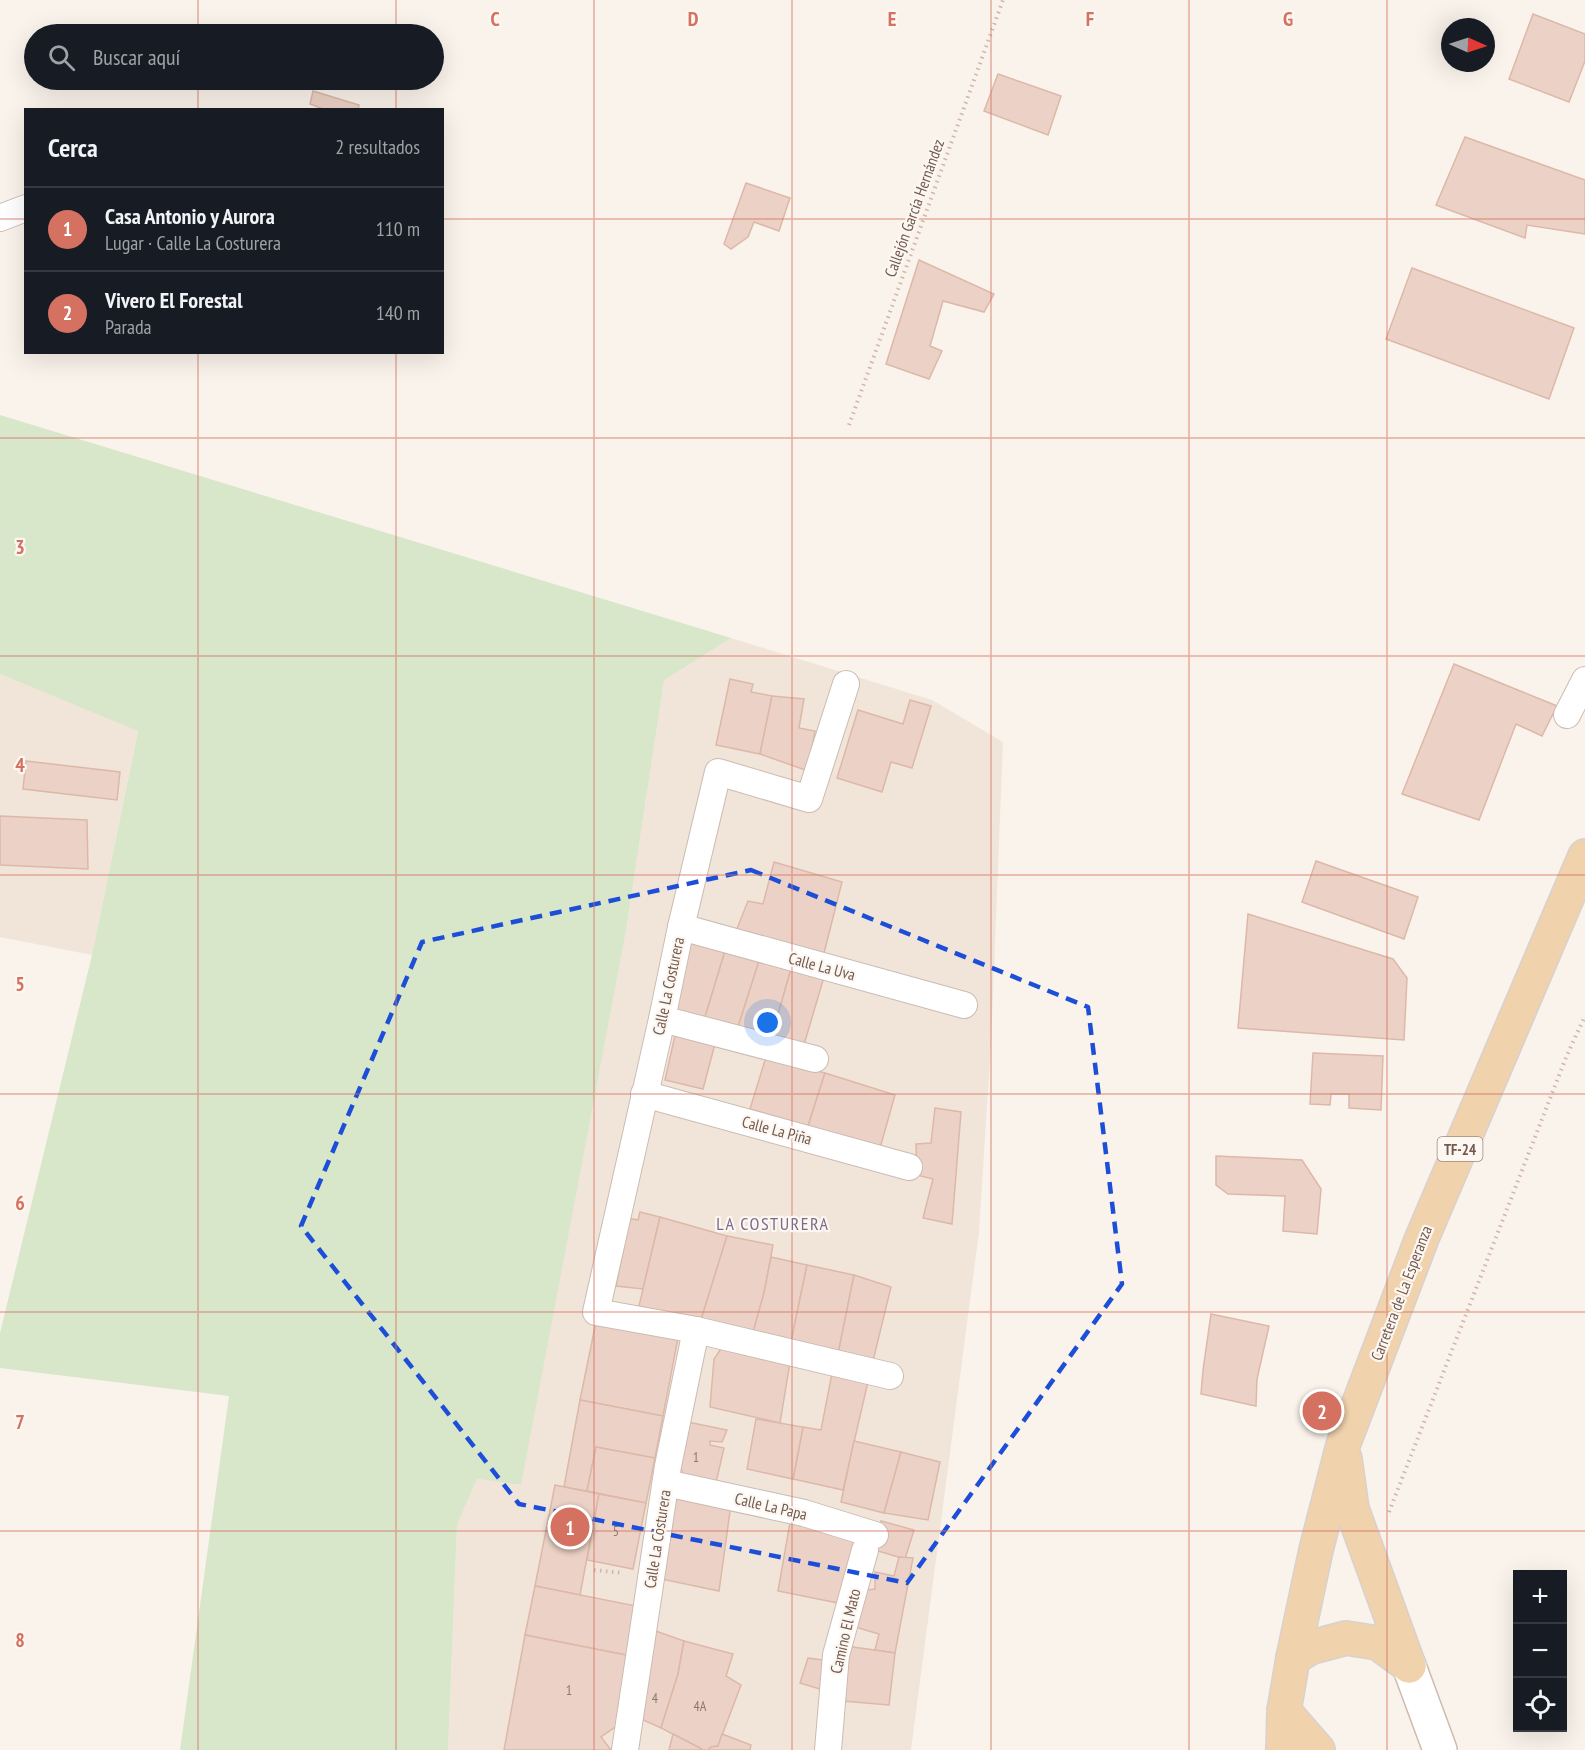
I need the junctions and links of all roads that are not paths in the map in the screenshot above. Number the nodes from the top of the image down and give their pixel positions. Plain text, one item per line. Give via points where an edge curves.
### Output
1 (24, 209) edge
2 (0, 218) edge
3 (1585, 680) edge
4 (846, 684) dead end
5 (1567, 715) dead end
6 (1585, 856) edge
7 (681, 927) junction
8 (964, 1005) dead end
9 (662, 1019) junction
10 (815, 1059) dead end
11 (644, 1094) junction
12 (909, 1167) dead end
13 (696, 1330) junction
14 (890, 1376) dead end
15 (1343, 1445) junction
16 (666, 1482) junction
17 (870, 1542) joint
18 (1293, 1658) junction
19 (1409, 1666) junction
20 (1284, 1711) junction
21 (625, 1750) edge
22 (828, 1750) edge
23 (1284, 1750) edge
24 (1318, 1750) edge
25 (1440, 1750) edge

1 - 2 street
3 - 5 street
4 - 7 street, Calle La Costurera via 809,799 718,772
6 - 15 main road, Carretera de La Esperanza / TF-24 via 1422,1238
7 - 8 street, Calle La Uva
7 - 9 street, Calle La Costurera
9 - 10 street
9 - 11 street, Calle La Costurera
11 - 12 street, Calle La Piña
11 - 13 street, Calle La Costurera via 596,1312
13 - 14 street, Calle La Costurera
13 - 16 street, Calle La Costurera
15 - 18 main road, Carretera de La Esperanza / TF-24
15 - 19 main road via 1352,1509
16 - 17 street, Calle La Papa via 804,1513
16 - 21 street, Calle La Costurera
17 - 22 street, Camino El Mato via 836,1654
18 - 19 main road via 1312,1647 1346,1638 1378,1643
18 - 20 main road, Carretera de La Esperanza / TF-24
19 - 25 main road
20 - 23 main road, Carretera de La Esperanza / TF-24
20 - 24 main road

